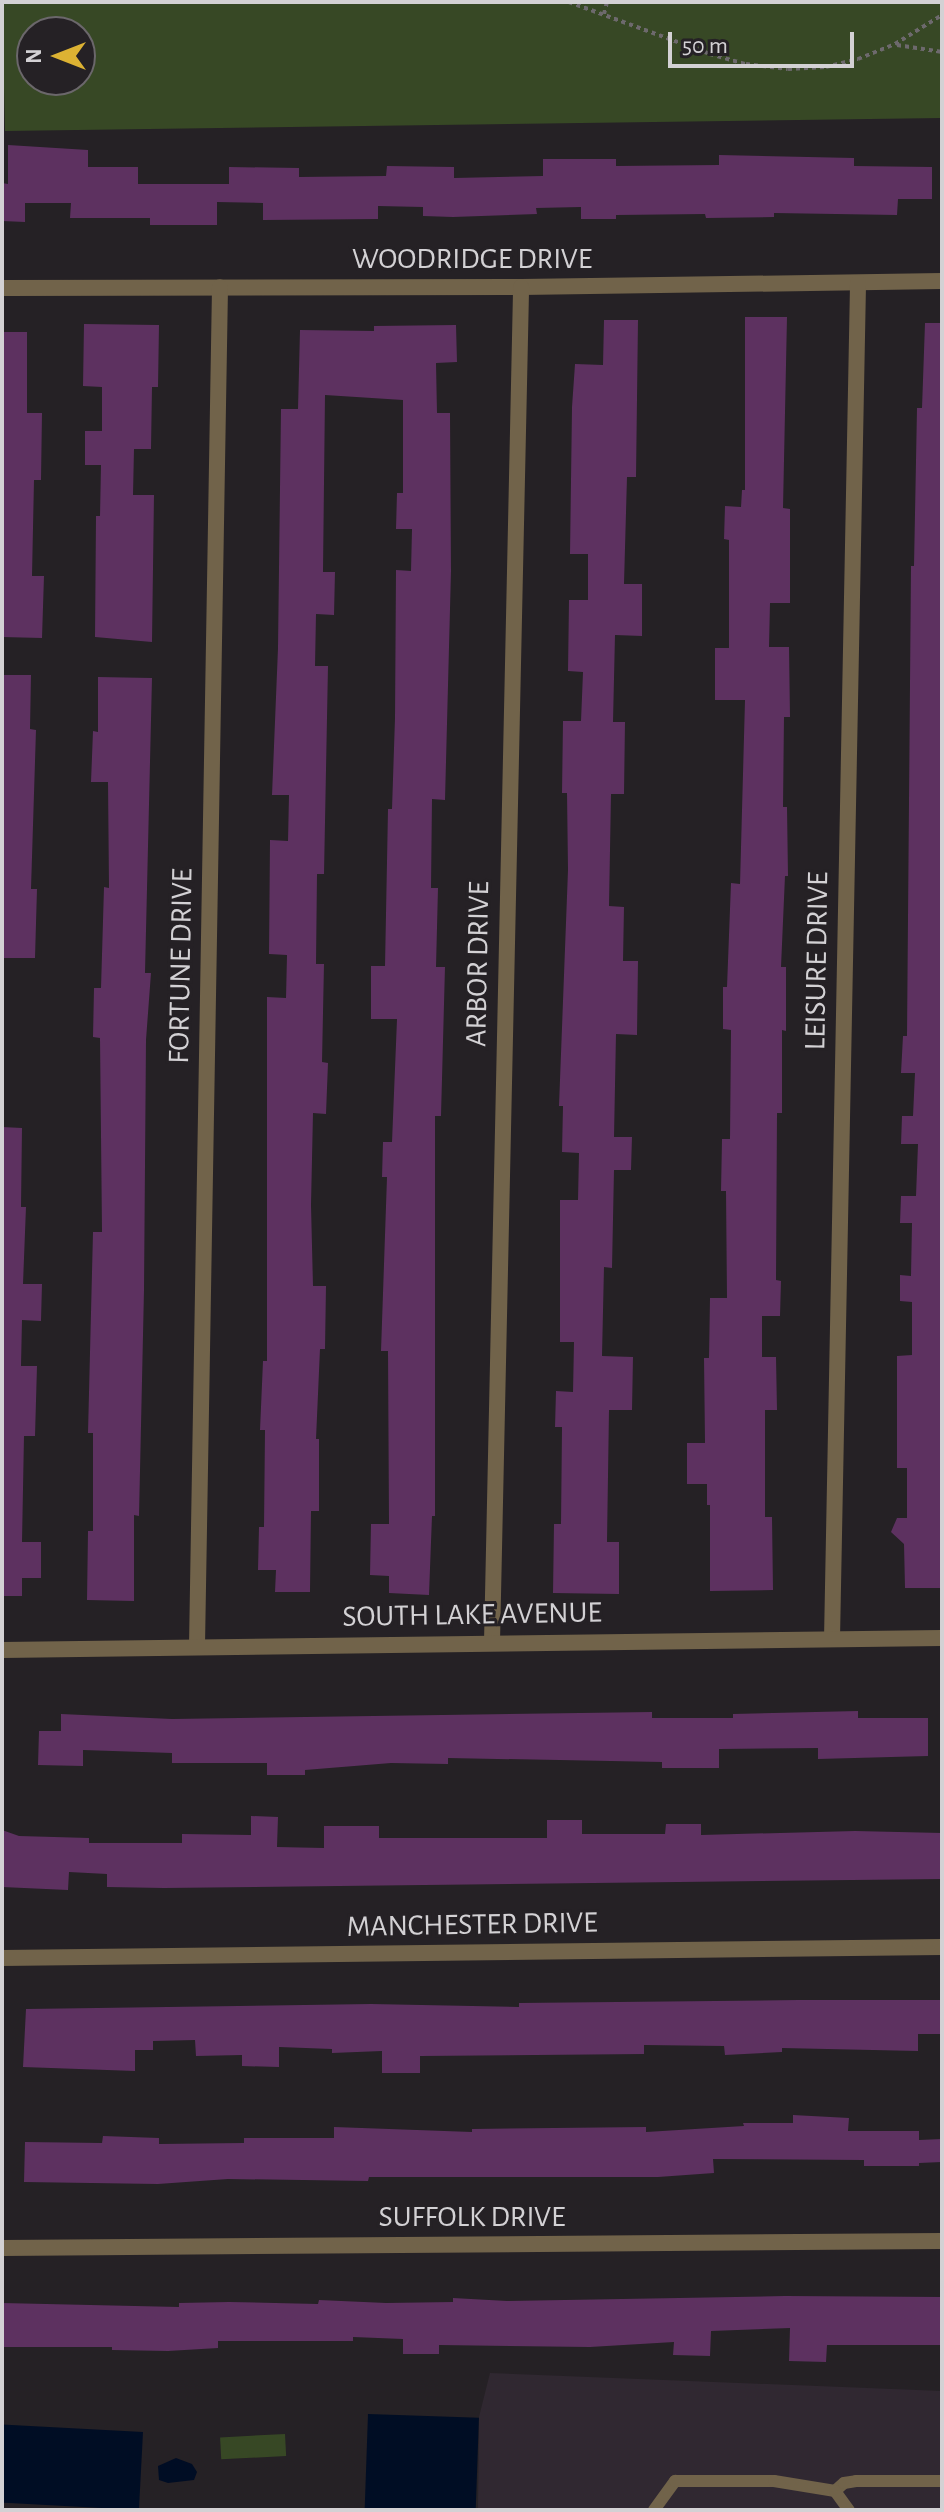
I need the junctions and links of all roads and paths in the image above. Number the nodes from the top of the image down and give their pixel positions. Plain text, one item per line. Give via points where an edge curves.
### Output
1 (569, 2) edge
2 (607, 2) edge
3 (604, 14) junction
4 (942, 15) edge
5 (895, 44) junction
6 (942, 52) edge
7 (942, 281) edge
8 (858, 283) junction
9 (220, 287) junction
10 (521, 287) junction
11 (2, 288) edge
12 (942, 1638) edge
13 (832, 1639) junction
14 (492, 1642) junction
15 (197, 1646) junction
16 (2, 1650) edge
17 (942, 1947) edge
18 (2, 1958) edge
19 (942, 2241) edge
20 (2, 2248) edge
21 (942, 2481) edge
22 (835, 2491) junction
23 (654, 2510) edge
24 (849, 2510) edge

1 - 3 path
2 - 3 path
3 - 5 path via 710,54 767,67 826,67
4 - 5 path
5 - 6 path
7 - 8 street, WOODRIDGE DRIVE
8 - 10 street, WOODRIDGE DRIVE
8 - 13 street, LEISURE DRIVE
9 - 10 street, WOODRIDGE DRIVE
9 - 11 street, WOODRIDGE DRIVE
9 - 15 street, FORTUNE DRIVE
10 - 14 street, ARBOR DRIVE
12 - 13 street, SOUTH LAKE AVENUE
13 - 14 street, SOUTH LAKE AVENUE
14 - 15 street, SOUTH LAKE AVENUE
15 - 16 street, SOUTH LAKE AVENUE
17 - 18 street, MANCHESTER DRIVE
19 - 20 street, SUFFOLK DRIVE
21 - 22 lane via 856,2481
22 - 23 lane via 774,2481 675,2481
22 - 24 lane

